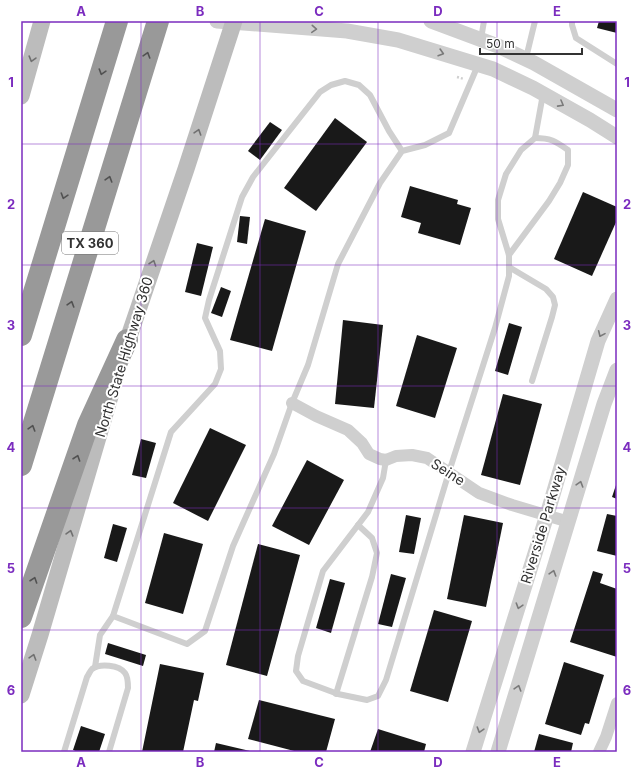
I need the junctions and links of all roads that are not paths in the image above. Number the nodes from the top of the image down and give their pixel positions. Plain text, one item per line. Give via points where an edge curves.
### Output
1 (42, 21) edge
2 (117, 21) edge
3 (158, 21) edge
4 (217, 21) edge
5 (431, 21) edge
6 (484, 21) edge
7 (535, 21) edge
8 (572, 21) edge
9 (234, 22) edge
10 (481, 39) junction
11 (526, 59) junction
12 (617, 64) edge
13 (478, 65) junction
14 (543, 94) junction
15 (21, 96) edge
16 (617, 110) edge
17 (617, 137) edge
18 (535, 138) junction
19 (402, 151) junction
20 (509, 255) junction
21 (509, 267) junction
22 (617, 299) edge
23 (21, 335) edge
24 (127, 340) junction
25 (617, 370) edge
26 (532, 381) dead end
27 (292, 402) junction
28 (386, 460) junction
29 (21, 465) edge
30 (450, 472) junction
31 (547, 515) junction
32 (569, 522) junction
33 (358, 525) junction
34 (113, 616) junction
35 (21, 617) edge
36 (95, 667) junction
37 (336, 694) junction
38 (21, 695) edge
39 (617, 703) edge
40 (64, 752) edge
41 (109, 752) edge
42 (473, 752) edge
43 (498, 752) edge
44 (599, 752) edge

1 -> 15 main road
2 -> 23 highway, TX 360
29 -> 3 highway, TX 360
4 - 9 street
5 - 10 street
6 - 10 lane
7 - 11 lane
8 - 12 lane via 576,38
9 -> 13 street via 347,31 398,40
24 -> 9 main road, North State Highway 360
10 - 11 street
10 - 13 street
11 - 16 street
13 - 14 street
13 - 19 lane via 449,133 425,145
14 -> 17 street
14 - 18 lane
18 - 20 lane via 522,150 506,174 498,200 498,219
18 - 20 lane via 548,138 568,150 568,164 549,201
19 - 27 lane via 380,183 338,264 308,365
19 - 34 lane via 370,95 359,85 345,81 320,92 253,177 242,197 205,318 220,351 221,369 215,384 171,432
20 - 21 lane
21 - 26 lane via 546,289 553,297 555,305
21 - 30 lane via 509,276 495,328
22 -> 31 street, Riverside Parkway via 598,341
35 -> 24 highway via 88,425
38 -> 24 main road, North State Highway 360
32 -> 25 street, Riverside Parkway via 604,404
27 - 28 street via 348,430 369,454
27 - 34 lane via 274,454 233,546 205,631 187,644
28 - 30 street, Seine via 396,456 420,456
28 - 33 lane via 383,478 368,512
30 - 31 street, Seine via 479,492
30 - 37 lane via 386,680 378,696 367,700
31 - 32 street, Seine
31 -> 42 street, Riverside Parkway
43 -> 32 street, Riverside Parkway
33 - 37 lane via 372,538 376,553 372,577
33 - 37 lane via 323,571 296,671 303,682
34 - 36 lane via 100,635
36 - 40 lane via 87,677
36 - 41 lane via 105,665 118,668 125,673 128,680 128,688
39 - 44 street

